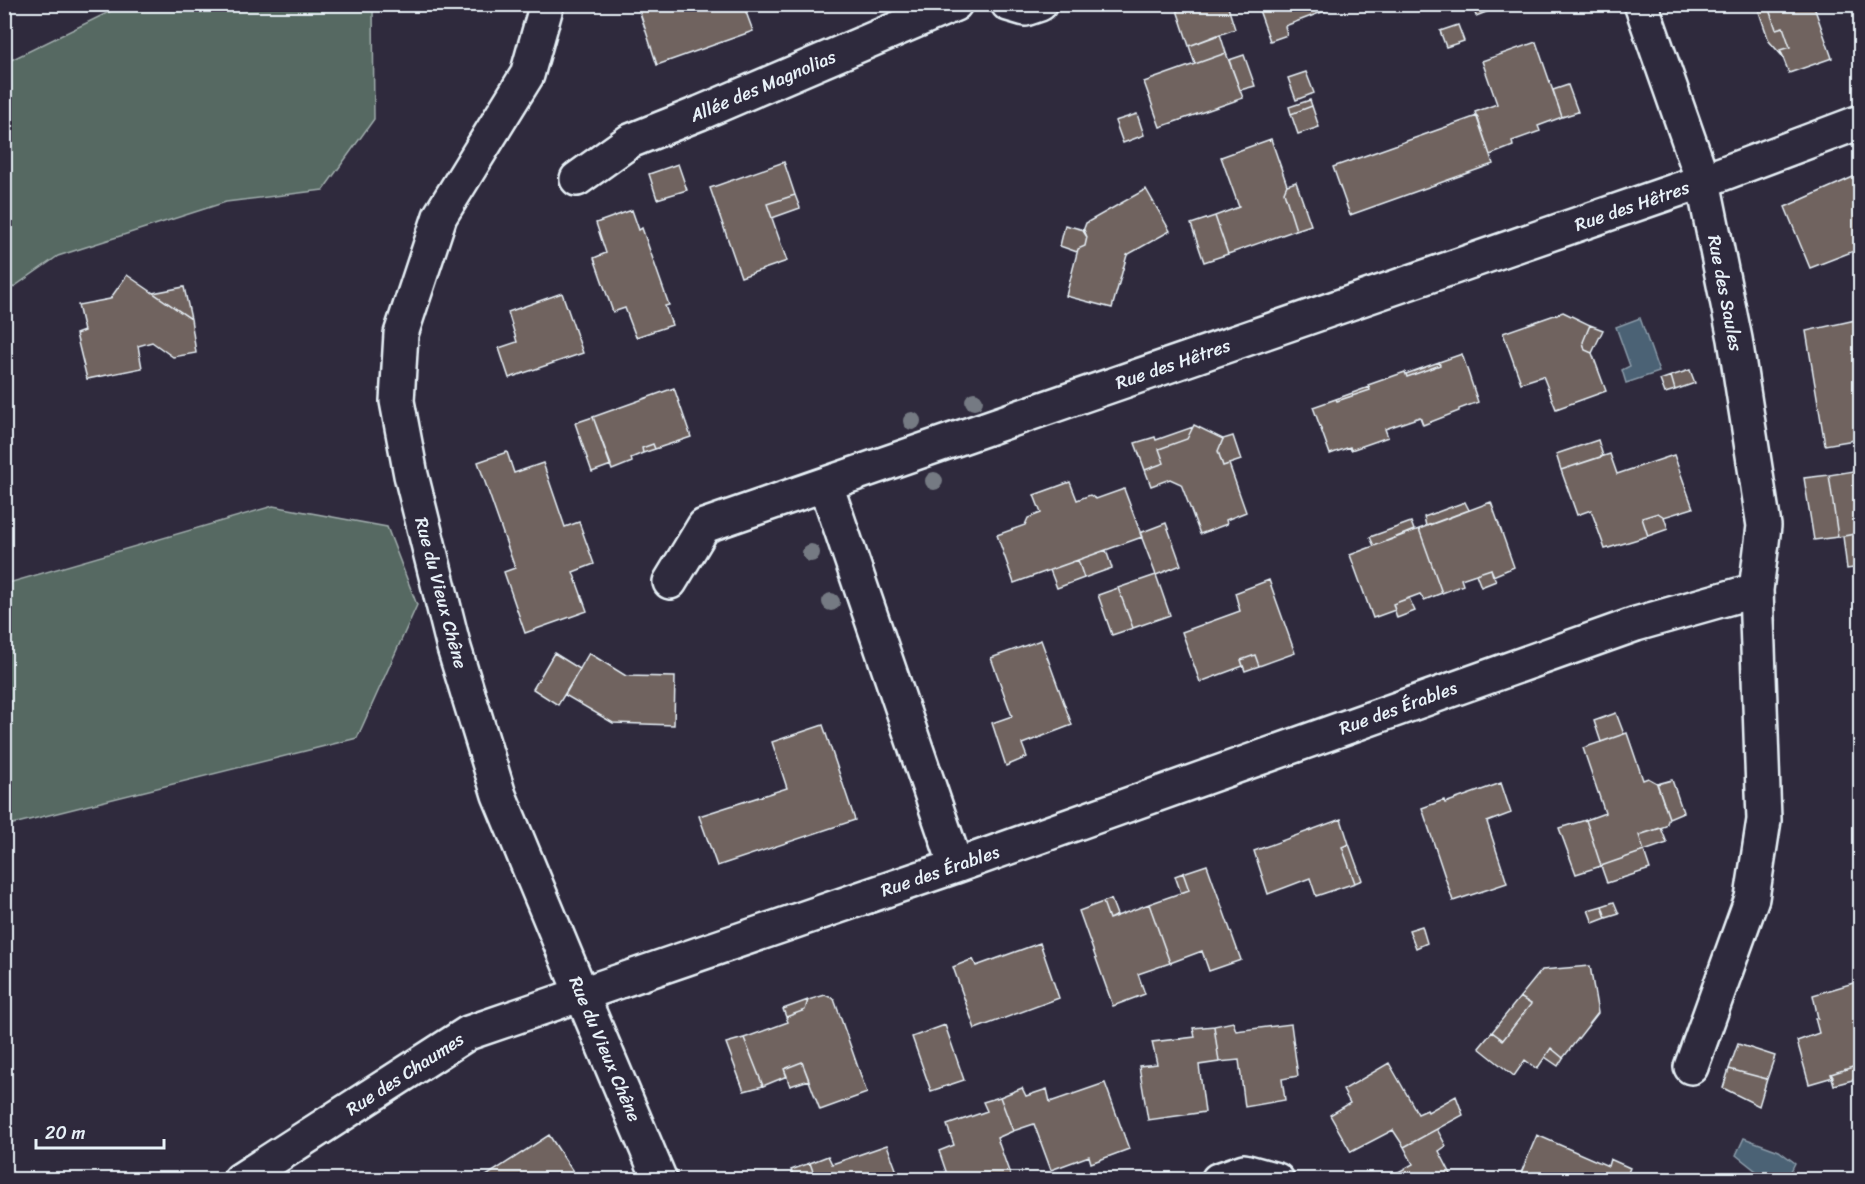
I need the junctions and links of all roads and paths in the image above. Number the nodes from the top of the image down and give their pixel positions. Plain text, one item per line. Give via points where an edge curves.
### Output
1 (547, 4) edge
2 (955, 4) edge
3 (1008, 4) edge
4 (1040, 4) edge
5 (1641, 4) edge
6 (1860, 122) edge
7 (577, 179) dead end
8 (1703, 181) junction
9 (826, 484) junction
10 (670, 582) dead end
11 (1756, 590) junction
12 (956, 866) junction
13 (581, 993) junction
14 (1691, 1067) dead end
15 (240, 1179) edge
16 (660, 1179) edge
17 (1218, 1179) edge
18 (1276, 1179) edge

1 - 13 street, Rue du Vieux Chêne via 527,75 440,216 401,334 397,401 454,648 499,795
2 - 7 street, Allée des Magnolias via 630,141
3 - 4 street via 1025,9
5 - 8 street, Rue des Saules
6 - 8 street, Rue des Hêtres
8 - 9 street, Rue des Hêtres
8 - 11 street, Rue des Saules via 1735,339 1764,526
9 - 10 street, Rue des Hêtres via 704,526
9 - 12 street
11 - 12 street, Rue des Érables via 1636,624
11 - 14 street via 1764,820 1752,898
12 - 13 street, Rue des Érables
13 - 15 street, Rue des Chaumes via 468,1033
13 - 16 street, Rue du Vieux Chêne
17 - 18 street via 1244,1171

